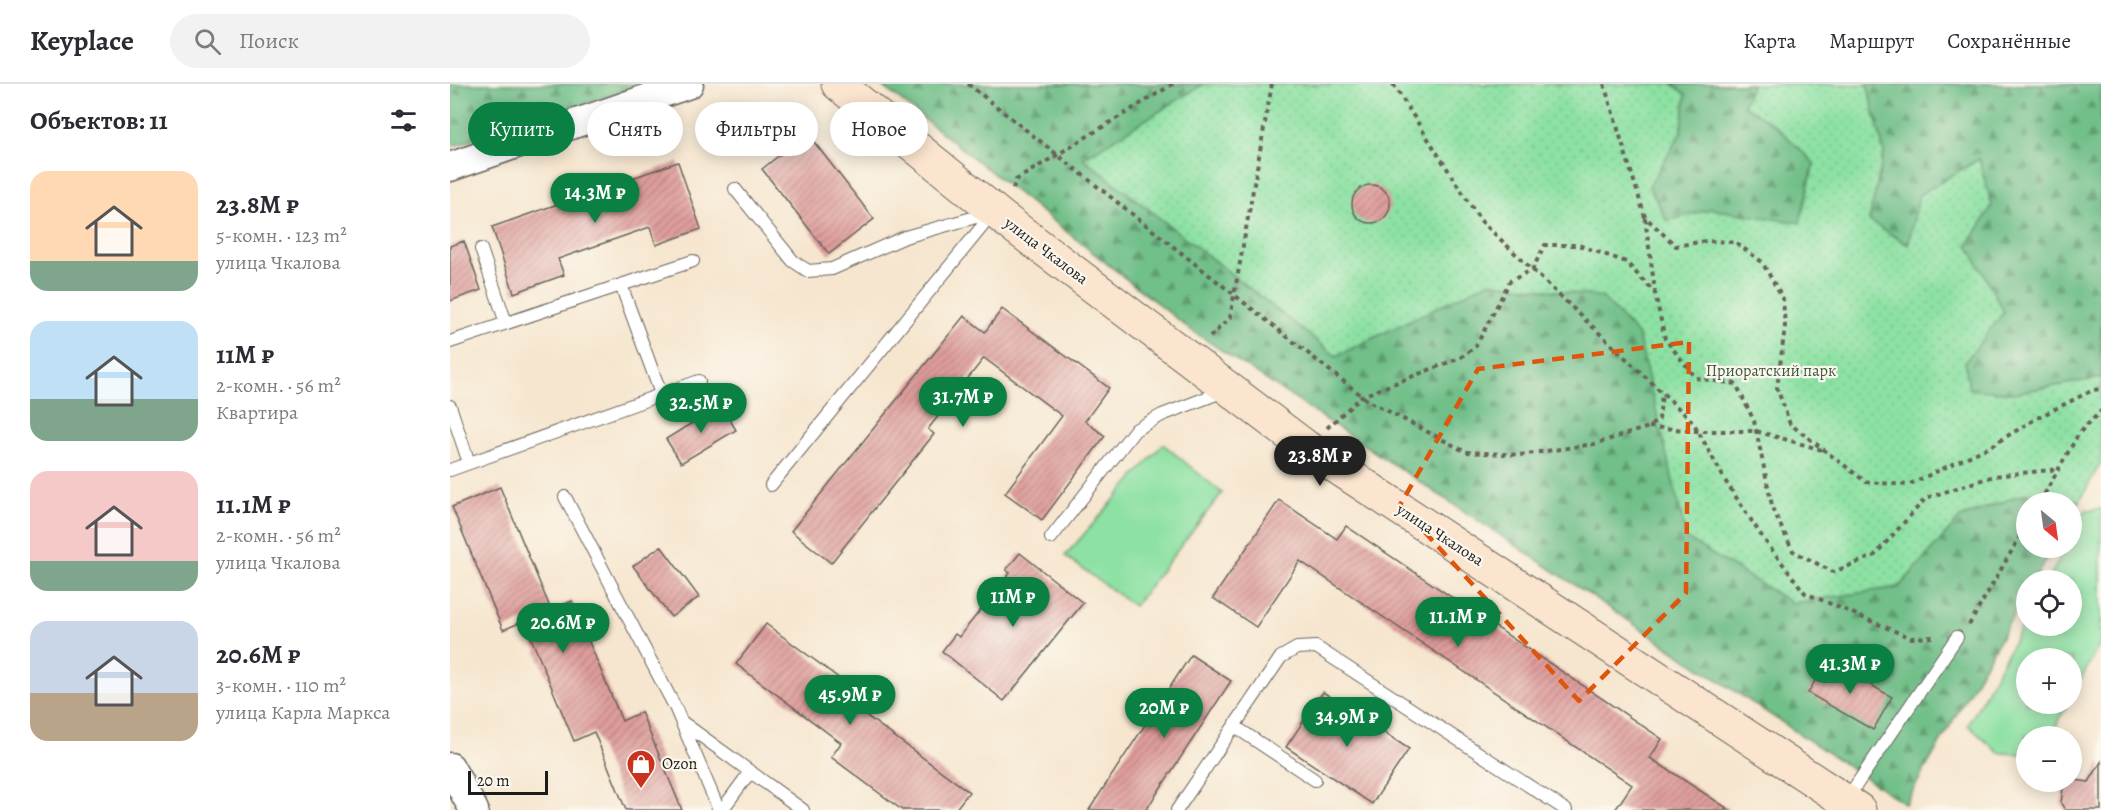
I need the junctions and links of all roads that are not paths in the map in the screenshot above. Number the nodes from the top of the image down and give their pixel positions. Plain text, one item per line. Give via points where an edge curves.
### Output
1 (689, 84) edge
2 (838, 84) edge
3 (450, 167) edge
4 (735, 189) dead end
5 (1000, 215) junction
6 (481, 249) dead end
7 (693, 261) dead end
8 (621, 285) junction
9 (506, 323) junction
10 (450, 342) edge
11 (699, 381) dead end
12 (1228, 389) junction
13 (661, 394) junction
14 (450, 406) edge
15 (470, 463) junction
16 (450, 471) edge
17 (771, 485) dead end
18 (565, 497) dead end
19 (1052, 538) dead end
20 (1957, 637) road end
21 (681, 721) junction
22 (1234, 726) junction
23 (450, 767) edge
24 (750, 772) junction
25 (1315, 780) dead end
26 (1852, 806) edge
27 (474, 810) edge
28 (721, 810) edge
29 (803, 810) edge
30 (1177, 810) edge
31 (1566, 810) edge

1 - 3 street
2 - 5 main road, улица Чкалова
4 - 5 lane via 793,261 808,271 832,269 905,237
5 - 12 main road, улица Чкалова
5 - 17 lane
6 - 9 lane
7 - 8 lane
8 - 9 lane
8 - 13 lane
9 - 10 lane
11 - 13 lane
12 - 19 lane via 1135,430
12 - 26 main road, улица Чкалова via 1306,447
13 - 15 lane
14 - 15 lane
15 - 16 lane
18 - 21 lane
20 - 26 lane
21 - 24 lane
21 - 28 lane
22 - 25 lane
22 - 30 lane
22 - 31 lane via 1281,657 1297,648 1316,647
23 - 27 street
24 - 28 lane
24 - 29 lane

